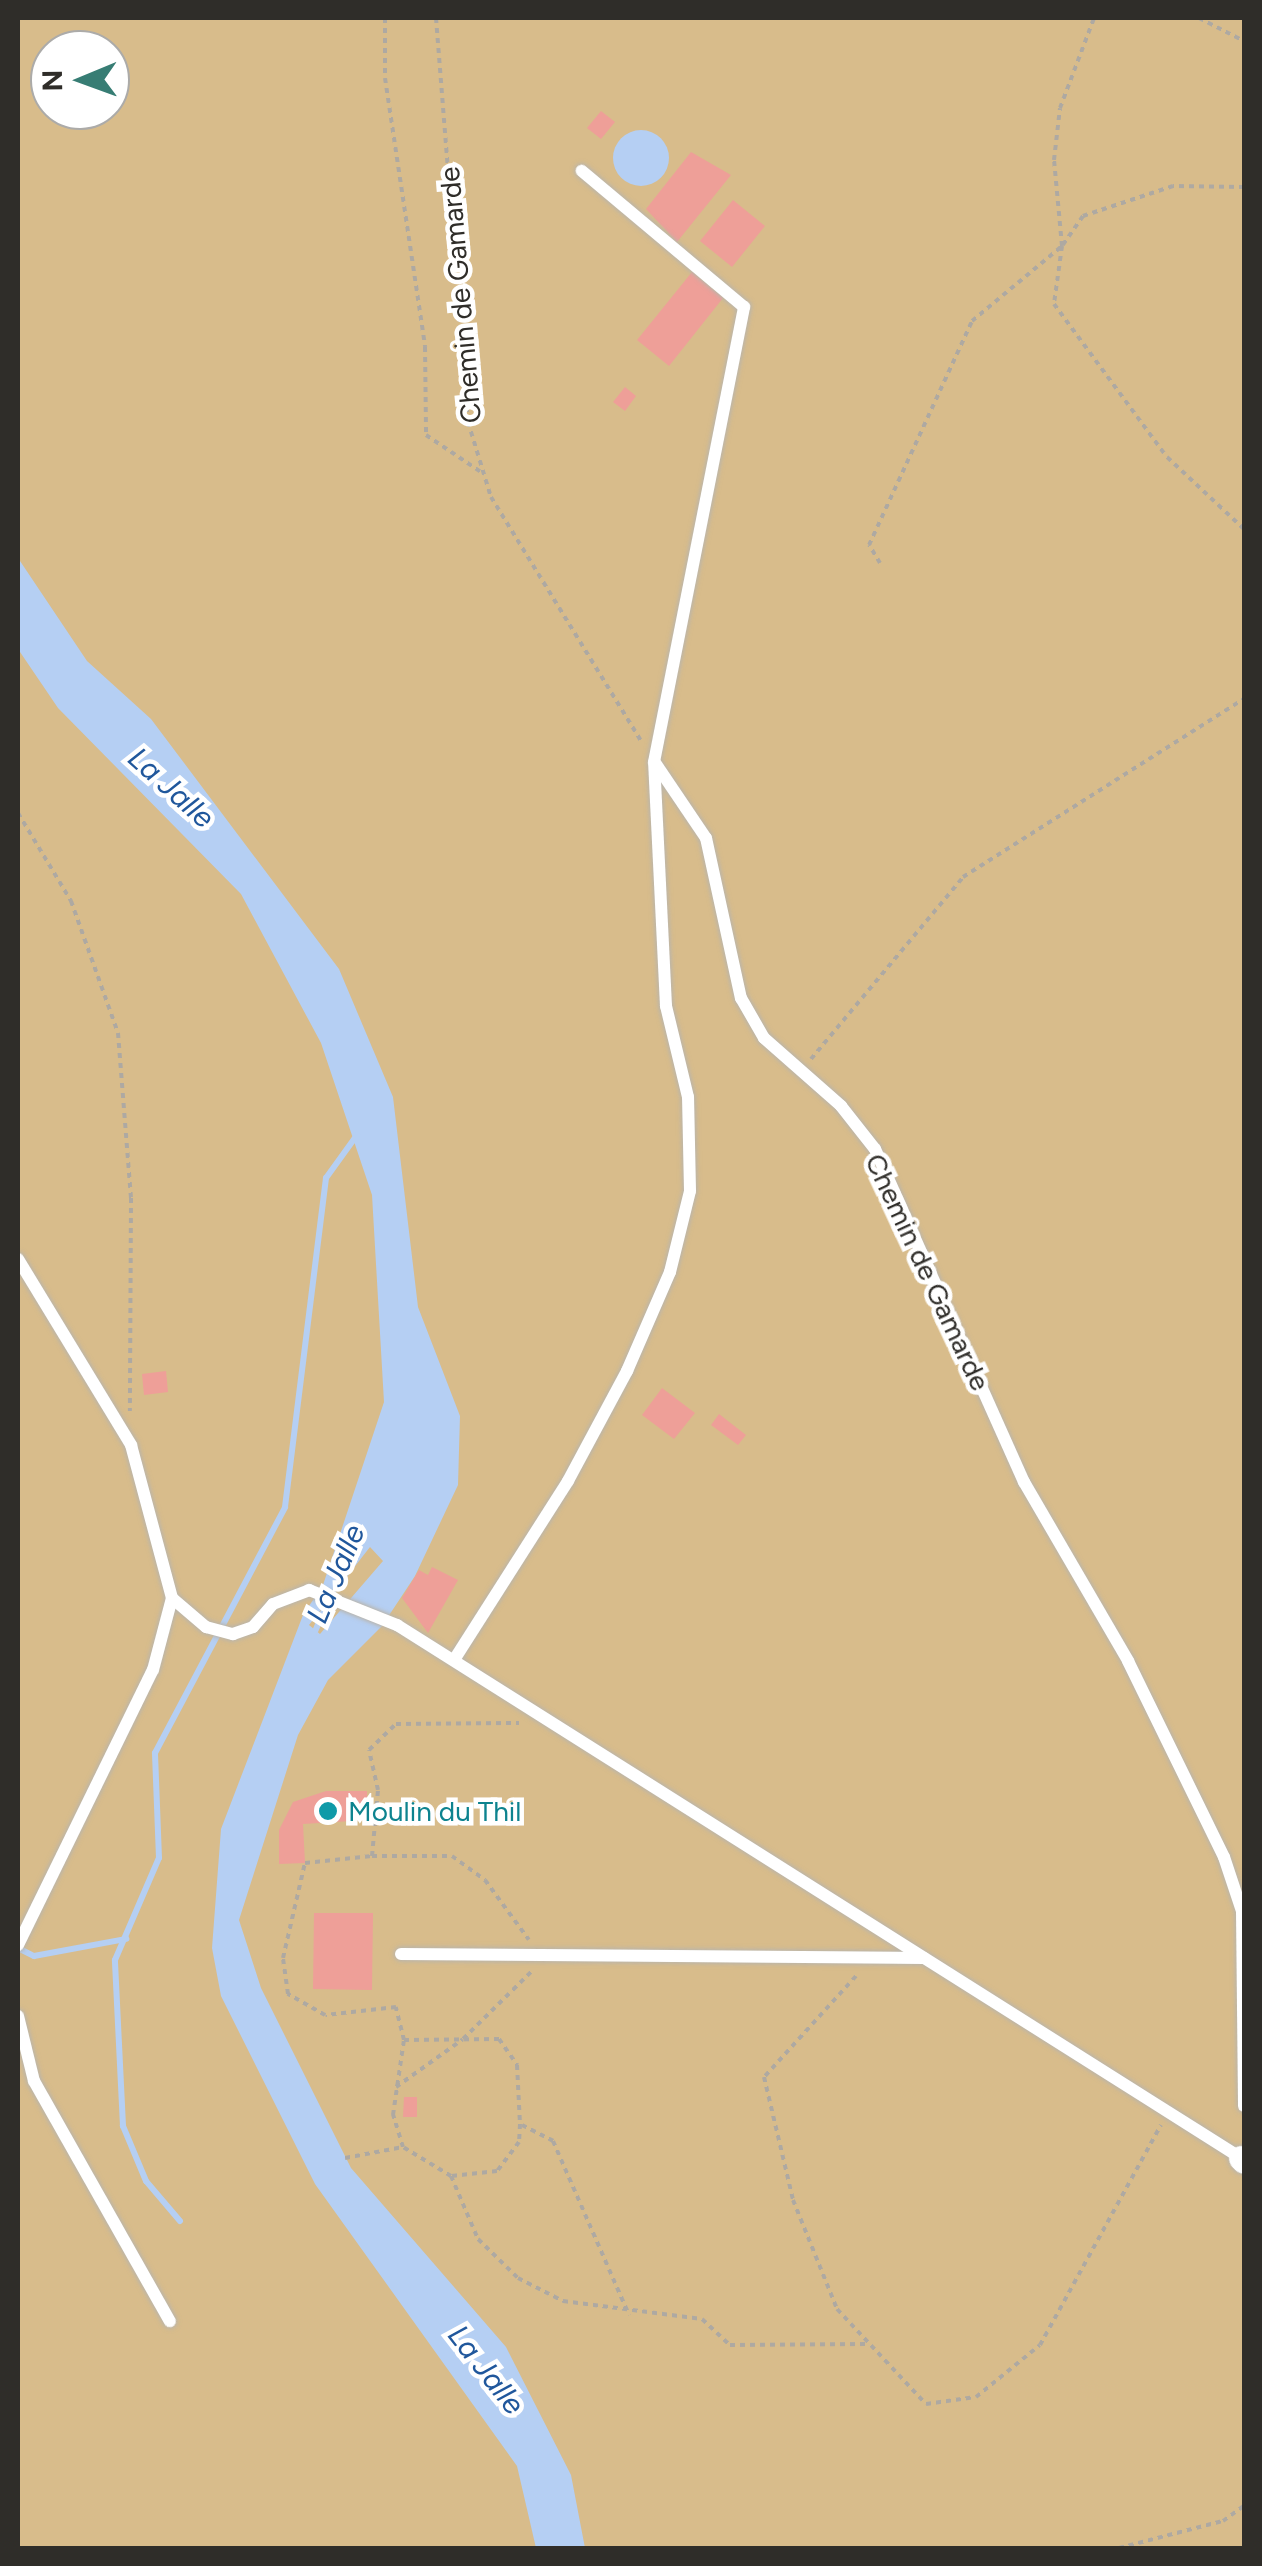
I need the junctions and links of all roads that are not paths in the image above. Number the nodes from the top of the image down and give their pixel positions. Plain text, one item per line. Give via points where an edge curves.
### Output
1 (582, 171) dead end
2 (654, 762) junction
3 (18, 1260) edge
4 (172, 1598) junction
5 (454, 1660) junction
6 (19, 1939) edge
7 (402, 1954) dead end
8 (925, 1958) junction
9 (18, 2016) edge
10 (1244, 2106) edge
11 (1243, 2160) edge
12 (170, 2321) dead end

1 - 2 lane via 737,294 744,307
2 - 5 lane via 666,1006 688,1097 690,1191 670,1272 627,1371 568,1481
2 - 10 lane, Chemin de Gamarde via 706,838 741,998 764,1038 874,1149 1024,1482 1128,1661 1224,1858 1242,1911
3 - 4 lane via 131,1445
4 - 5 lane via 206,1627 233,1634 309,1590 397,1626
4 - 6 lane via 153,1670
5 - 8 lane
7 - 8 lane
8 - 11 lane
9 - 12 lane via 34,2081

